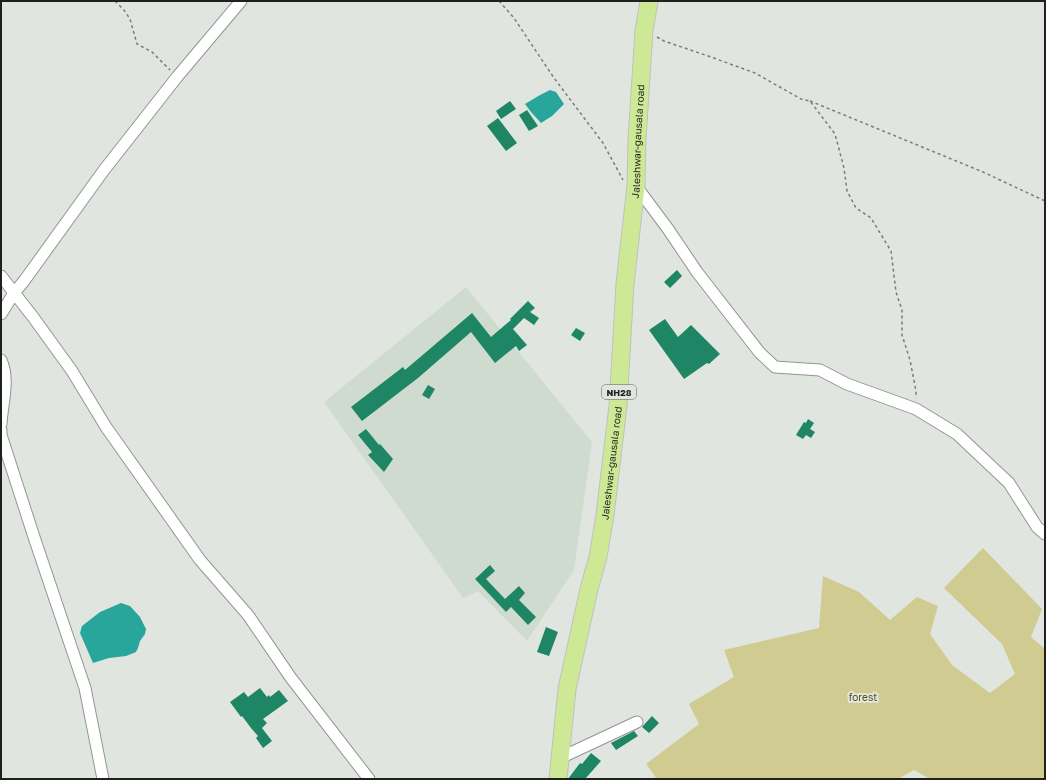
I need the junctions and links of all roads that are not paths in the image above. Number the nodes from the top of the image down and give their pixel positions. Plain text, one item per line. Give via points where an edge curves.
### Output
1 (241, 1) edge
2 (649, 1) edge
3 (629, 183) junction
4 (1, 276) edge
5 (14, 293) junction
6 (1, 314) edge
7 (1, 360) edge
8 (1, 424) edge
9 (1, 430) edge
10 (1045, 534) edge
11 (636, 722) dead end
12 (560, 758) junction
13 (103, 779) edge
14 (369, 779) edge
15 (558, 779) edge

1 - 5 street via 104,170
2 - 3 main road, Jaleshwar-gausala road / NH28 via 644,31 637,139
3 - 10 street via 668,229 697,272 760,353 775,366 820,370 847,384 916,409 958,434 1009,483 1036,527
3 - 12 main road, Jaleshwar-gausala road / NH28 via 618,406 605,515 568,689
4 - 5 street
5 - 6 street
5 - 14 street via 72,371 106,428 200,560 248,615 291,678
7 - 8 street via 5,382
9 - 13 street via 34,538 86,688
11 - 12 street
12 - 15 main road, Jaleshwar-gausala road / NH28

